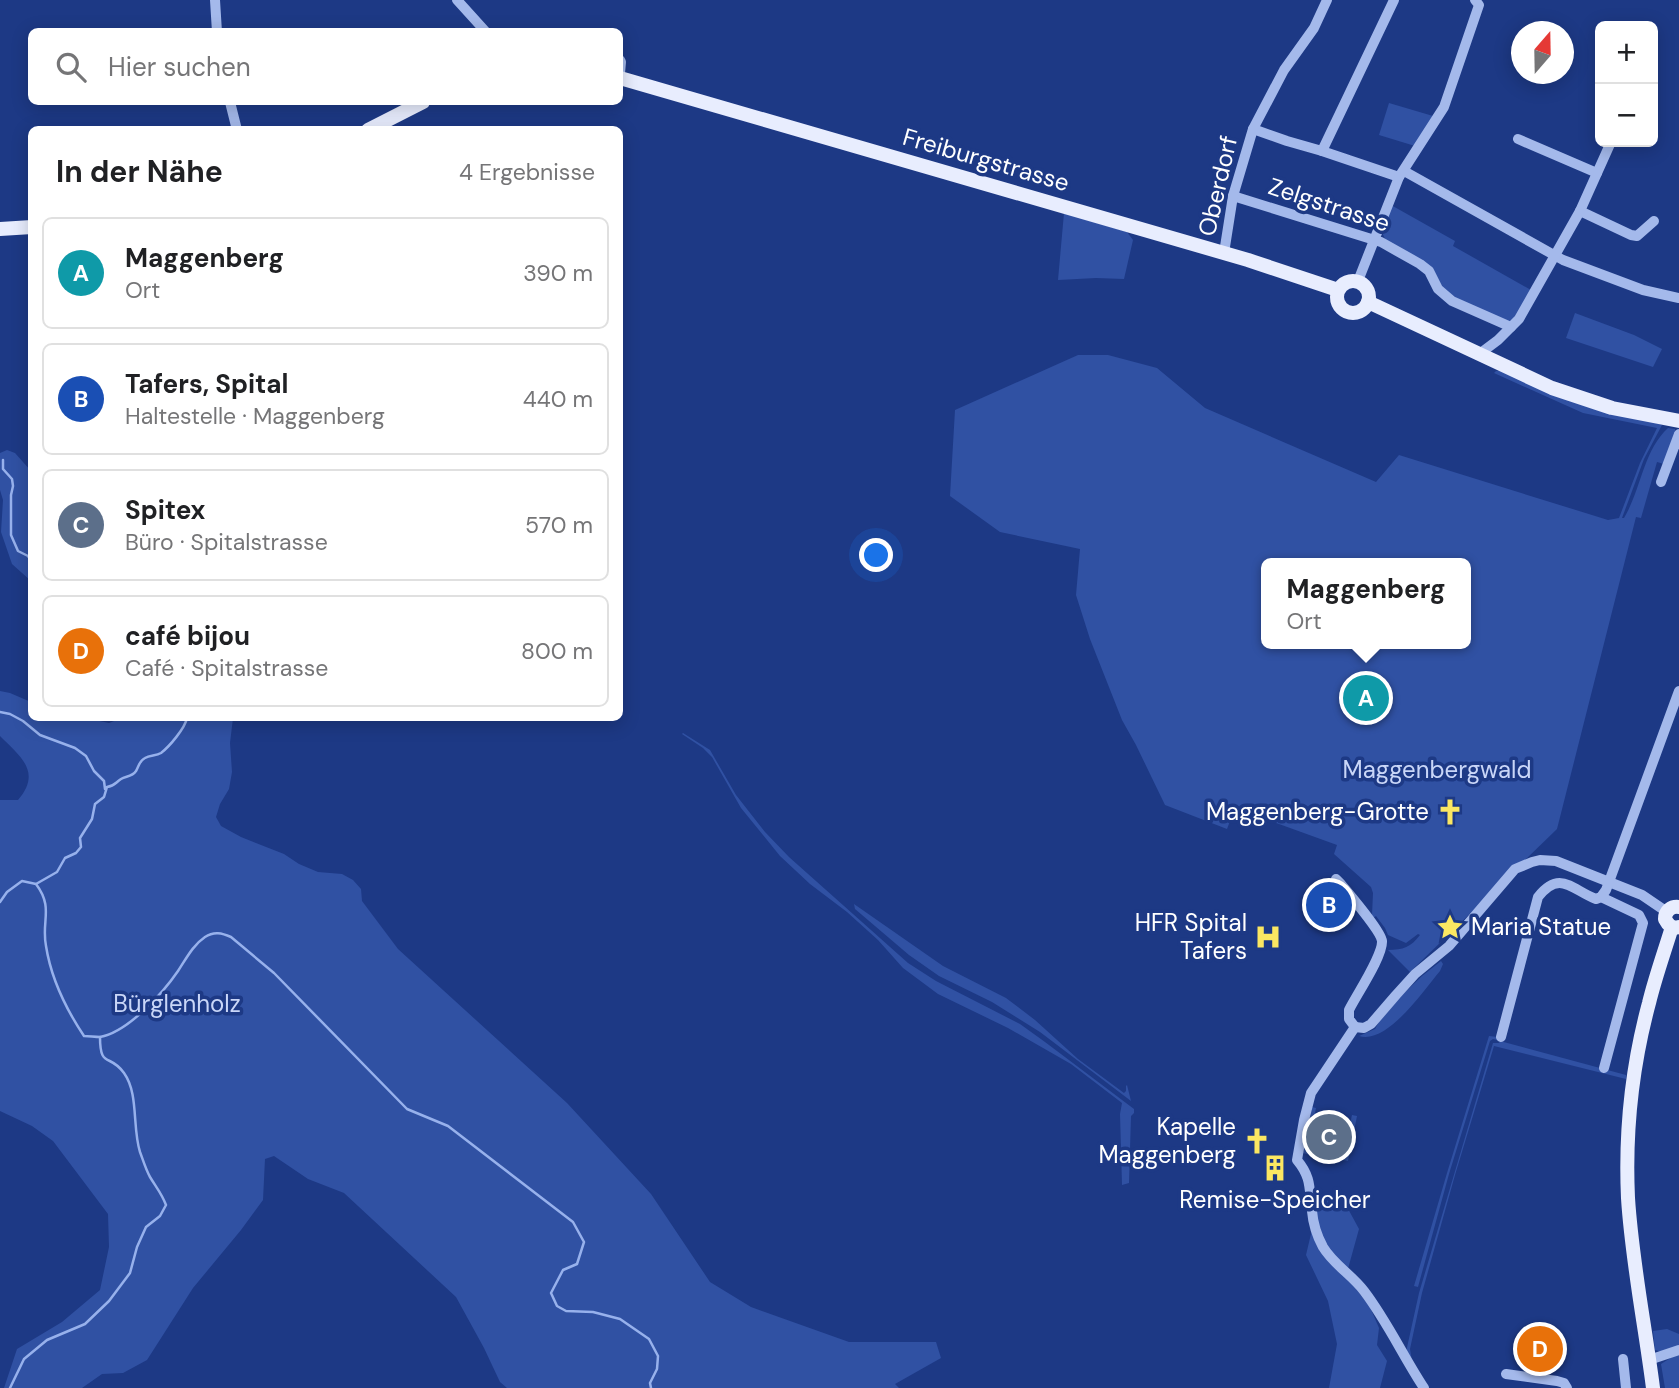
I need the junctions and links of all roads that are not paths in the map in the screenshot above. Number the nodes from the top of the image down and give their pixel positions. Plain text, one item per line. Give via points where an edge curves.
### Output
1 (215, 0) edge
2 (457, 0) edge
3 (1327, 0) edge
4 (1394, 0) edge
5 (1475, 0) edge
6 (217, 28) edge
7 (482, 28) edge
8 (623, 76) edge
9 (231, 105) edge
10 (417, 105) edge
11 (235, 126) edge
12 (377, 126) edge
13 (1253, 129) junction
14 (1518, 139) dead end
15 (1609, 147) edge
16 (1322, 151) junction
17 (1597, 173) junction
18 (1402, 174) junction
19 (1233, 196) junction
20 (1580, 211) junction
21 (1654, 221) dead end
22 (28, 227) edge
23 (0, 229) edge
24 (1374, 240) junction
25 (1224, 253) junction
26 (1555, 256) junction
27 (1358, 281) junction
28 (1338, 290) junction
29 (1679, 299) edge
30 (1368, 302) junction
31 (1511, 327) junction
32 (1478, 355) junction
33 (1679, 421) edge
34 (1679, 434) edge
35 (1661, 482) dead end
36 (1679, 691) edge
37 (1336, 879) dead end
38 (1609, 882) junction
39 (1601, 897) junction
40 (1673, 910) edge
41 (1676, 927) edge
42 (1355, 1027) junction
43 (1502, 1037) dead end
44 (1604, 1068) dead end
45 (1679, 1350) edge
46 (1623, 1359) dead end
47 (1649, 1360) junction
48 (1506, 1374) dead end
49 (1423, 1388) edge
50 (1567, 1388) edge
51 (1626, 1388) edge
52 (1653, 1388) edge

1 - 6 street
2 - 7 street
3 - 13 street, Oberdorf
4 - 16 street
5 - 18 street via 1479,5 1444,107
8 - 25 main road, Freiburgstrasse
9 - 11 street
10 - 12 main road
13 - 16 street, Oberdorf
13 - 19 street, Oberdorf
14 - 17 street
15 - 17 street
16 - 18 street, Oberdorf
17 - 20 street
18 - 24 street
18 - 26 street, Oberdorf
19 - 24 street, Zelgstrasse
19 - 25 street, Oberdorf
20 - 21 street via 1637,236
20 - 26 street
22 - 23 main road
24 - 27 street
24 - 31 street, Zelgstrasse via 1429,271 1438,289 1452,301
25 - 28 main road, Freiburgstrasse
26 - 29 street, Oberdorf
26 - 31 street
27 - 28 main road via 1349,281
27 - 30 main road via 1366,288
28 - 30 main road via 1339,305 1347,312 1362,310
30 - 32 main road
31 - 32 street
32 - 33 main road via 1571,395
34 - 35 street
36 - 38 street
37 - 42 street via 1382,941 1381,953 1349,1010
38 - 39 street
38 - 40 street
38 - 42 street via 1556,861 1521,866 1450,946 1409,981 1371,1024
39 - 43 street via 1592,898 1565,883 1553,883 1538,897
39 - 44 street via 1639,915 1643,923
40 - 41 main road via 1665,915 1667,923
41 - 47 main road via 1648,1003 1632,1094 1628,1153 1632,1245
42 - 49 street via 1311,1093 1297,1160 1309,1181 1314,1224 1324,1247 1375,1306
45 - 47 street
46 - 51 street
47 - 52 main road
48 - 50 street via 1557,1381

